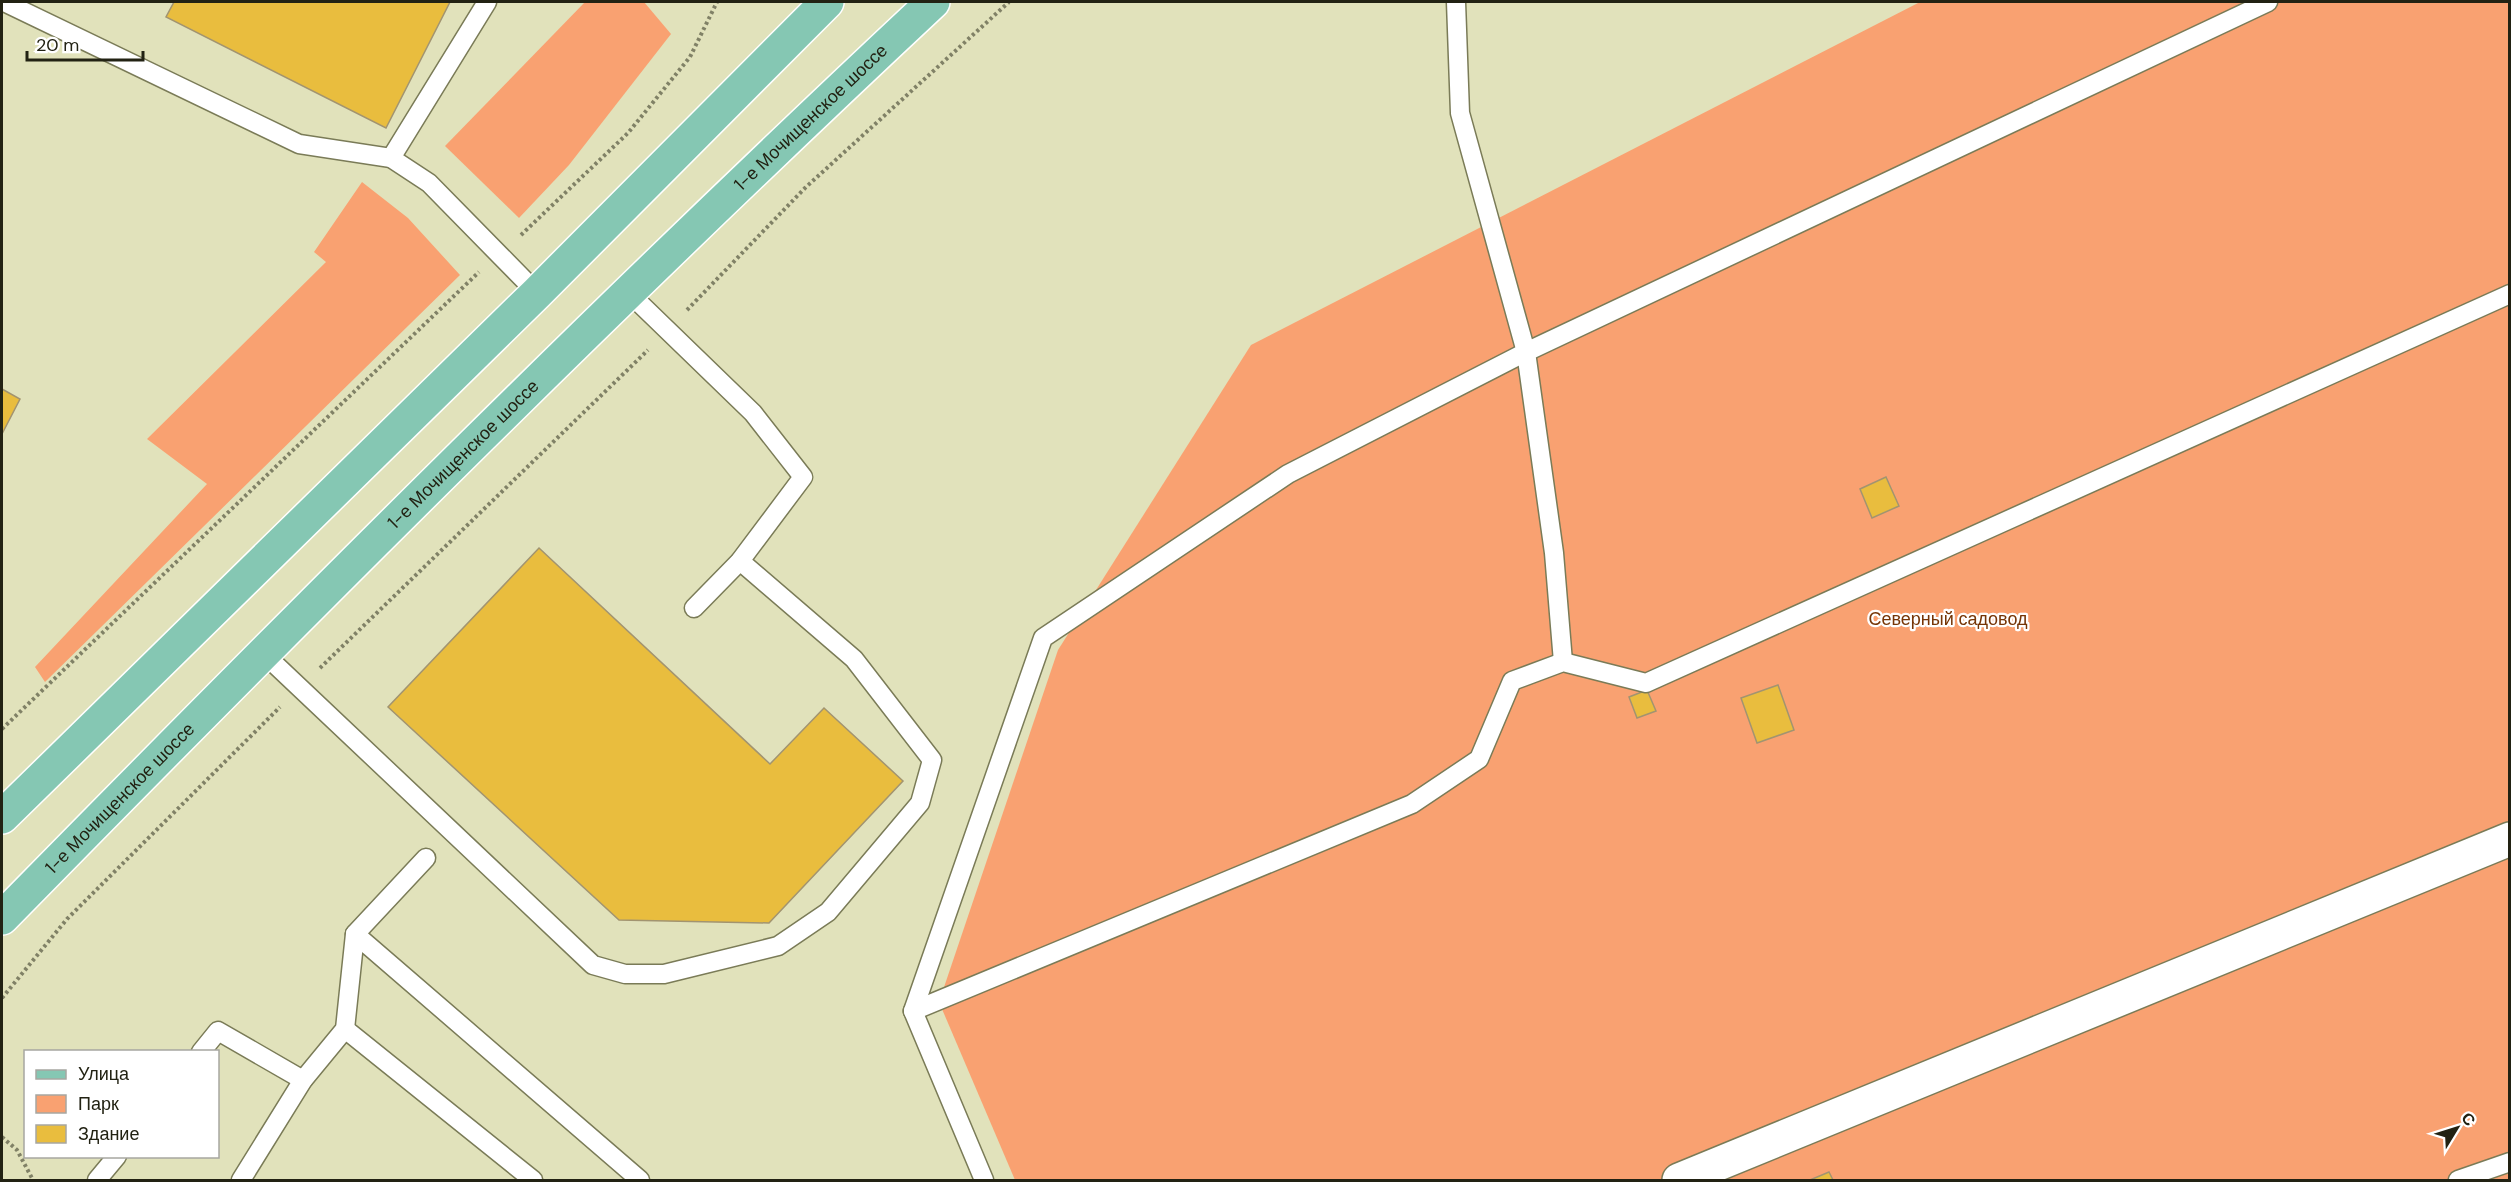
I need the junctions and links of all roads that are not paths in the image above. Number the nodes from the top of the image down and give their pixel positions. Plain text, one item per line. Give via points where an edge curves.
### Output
1 (4, 2) edge
2 (487, 2) edge
3 (827, 2) edge
4 (933, 2) edge
5 (1456, 2) edge
6 (2268, 2) edge
7 (391, 158) junction
8 (627, 291) junction
9 (537, 293) junction
10 (2510, 294) edge
11 (1526, 352) junction
12 (740, 561) junction
13 (694, 608) dead end
14 (262, 652) junction
15 (1563, 662) junction
16 (2, 817) edge
17 (2510, 839) edge
18 (426, 858) dead end
19 (2, 918) edge
20 (355, 934) junction
21 (913, 1011) junction
22 (345, 1029) junction
23 (203, 1050) edge
24 (303, 1080) junction
25 (115, 1158) edge
26 (2510, 1162) edge
27 (98, 1180) edge
28 (241, 1180) edge
29 (533, 1180) edge
30 (640, 1180) edge
31 (984, 1180) edge
32 (1680, 1180) edge
33 (2458, 1180) edge

1 - 7 lane via 300,144
2 - 7 lane
3 - 9 main road
4 - 8 main road, 1-е Мочищенское шоссе
5 - 11 lane via 1460,114
6 - 11 lane
7 - 9 lane via 429,183
8 - 12 lane via 753,413 803,477
8 - 14 main road, 1-е Мочищенское шоссе
9 - 16 main road
10 - 15 lane via 1646,683
11 - 15 lane via 1554,553
11 - 21 lane via 1288,474 1043,638
12 - 13 lane
12 - 14 lane via 855,659 932,760 920,803 828,912 778,946 664,974 625,974 593,965
14 - 19 main road, 1-е Мочищенское шоссе
15 - 21 lane via 1512,681 1479,759 1412,804
17 - 32 street
18 - 20 lane
20 - 22 lane
20 - 30 lane
21 - 31 lane
22 - 24 lane
22 - 29 lane
23 - 24 lane via 218,1030
24 - 28 lane
25 - 27 lane
26 - 33 lane

